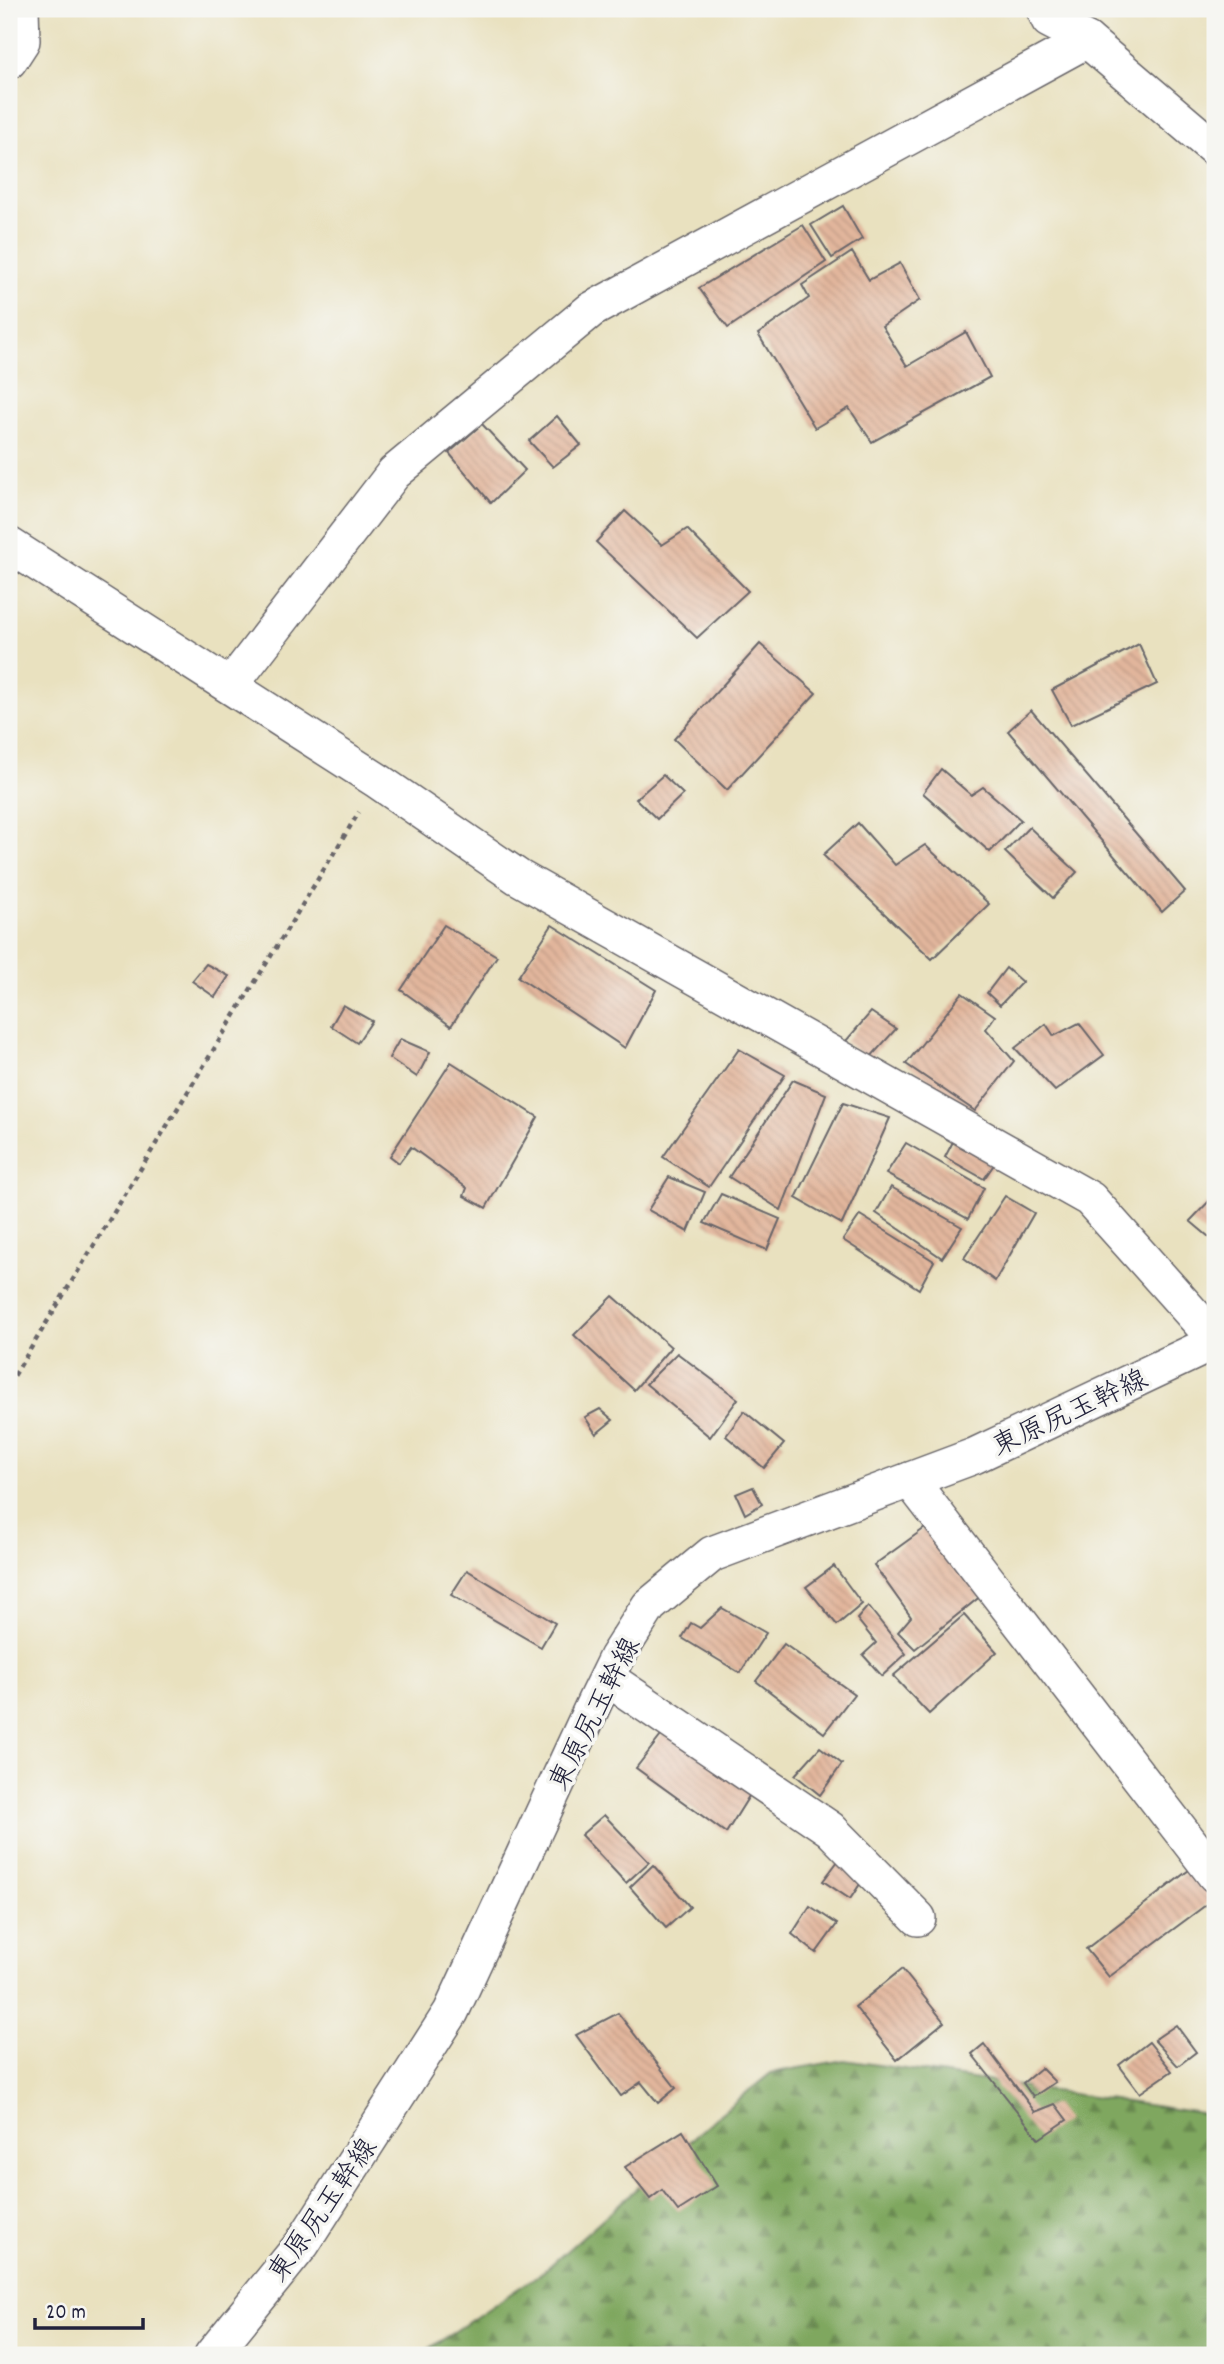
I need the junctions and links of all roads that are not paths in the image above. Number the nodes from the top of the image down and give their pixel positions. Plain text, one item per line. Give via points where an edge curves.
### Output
1 (21, 9) edge
2 (1044, 9) edge
3 (1087, 40) junction
4 (9, 61) edge
5 (1215, 149) edge
6 (9, 545) edge
7 (230, 686) junction
8 (1215, 1341) edge
9 (910, 1480) junction
10 (607, 1678) junction
11 (1215, 1875) edge
12 (918, 1919) dead end
13 (212, 2355) edge

1 - 4 street via 23,41
2 - 3 street via 1049,20
3 - 5 street
3 - 7 street via 591,310 394,473
6 - 7 street
7 - 8 street via 518,877 1090,1199
8 - 9 street, 東原尻玉幹線 via 975,1456
9 - 10 street, 東原尻玉幹線 via 712,1554 649,1606
9 - 11 street
10 - 12 street via 830,1829
10 - 13 street, 東原尻玉幹線 via 451,2012 302,2244

